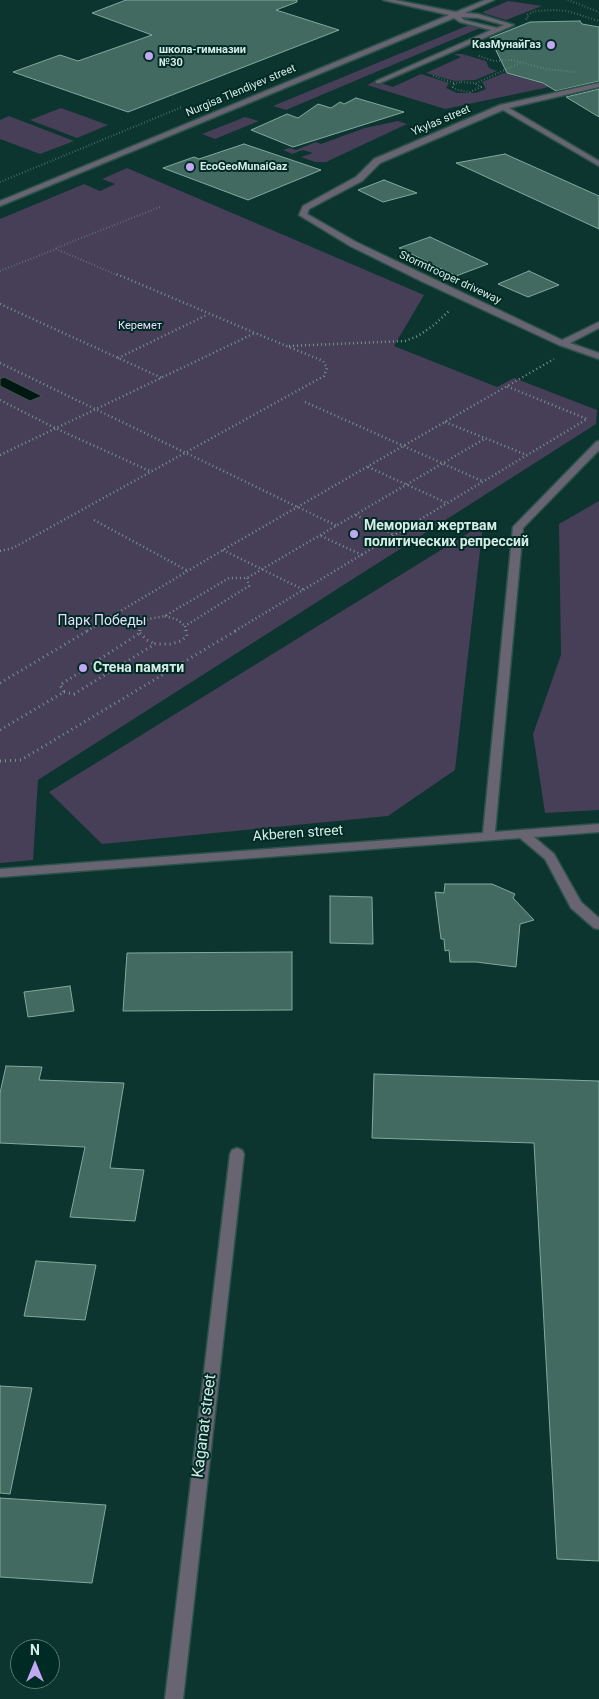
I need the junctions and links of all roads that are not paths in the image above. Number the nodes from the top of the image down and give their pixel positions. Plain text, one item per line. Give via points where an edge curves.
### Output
1 (386, 0) edge
2 (491, 0) edge
3 (454, 14) junction
4 (497, 30) junction
5 (378, 82) dead end
6 (599, 85) edge
7 (503, 107) junction
8 (599, 164) edge
9 (0, 204) edge
10 (306, 208) joint
11 (599, 324) edge
12 (562, 343) junction
13 (599, 356) edge
14 (599, 444) edge
15 (599, 828) edge
16 (522, 833) junction
17 (489, 835) junction
18 (0, 873) edge
19 (599, 925) edge
20 (236, 1154) dead end
21 (174, 1699) edge

1 - 3 street
2 - 3 street, Nurgisa Tlendiyev street
3 - 4 street via 462,21
3 - 4 street via 478,16 511,25
3 - 9 street, Nurgisa Tlendiyev street
4 - 5 street
6 - 7 street, Ykylas street
7 - 8 street
7 - 10 street, Ykylas street via 377,161 359,179
10 - 12 street, Stormtrooper driveway via 304,215 353,244
11 - 12 street
12 - 13 street, Stormtrooper driveway
14 - 17 street via 518,527
15 - 16 street, Akberen street
16 - 17 street, Akberen street
16 - 19 street via 550,857 576,905
17 - 18 street, Akberen street
20 - 21 street, Kaganat street

